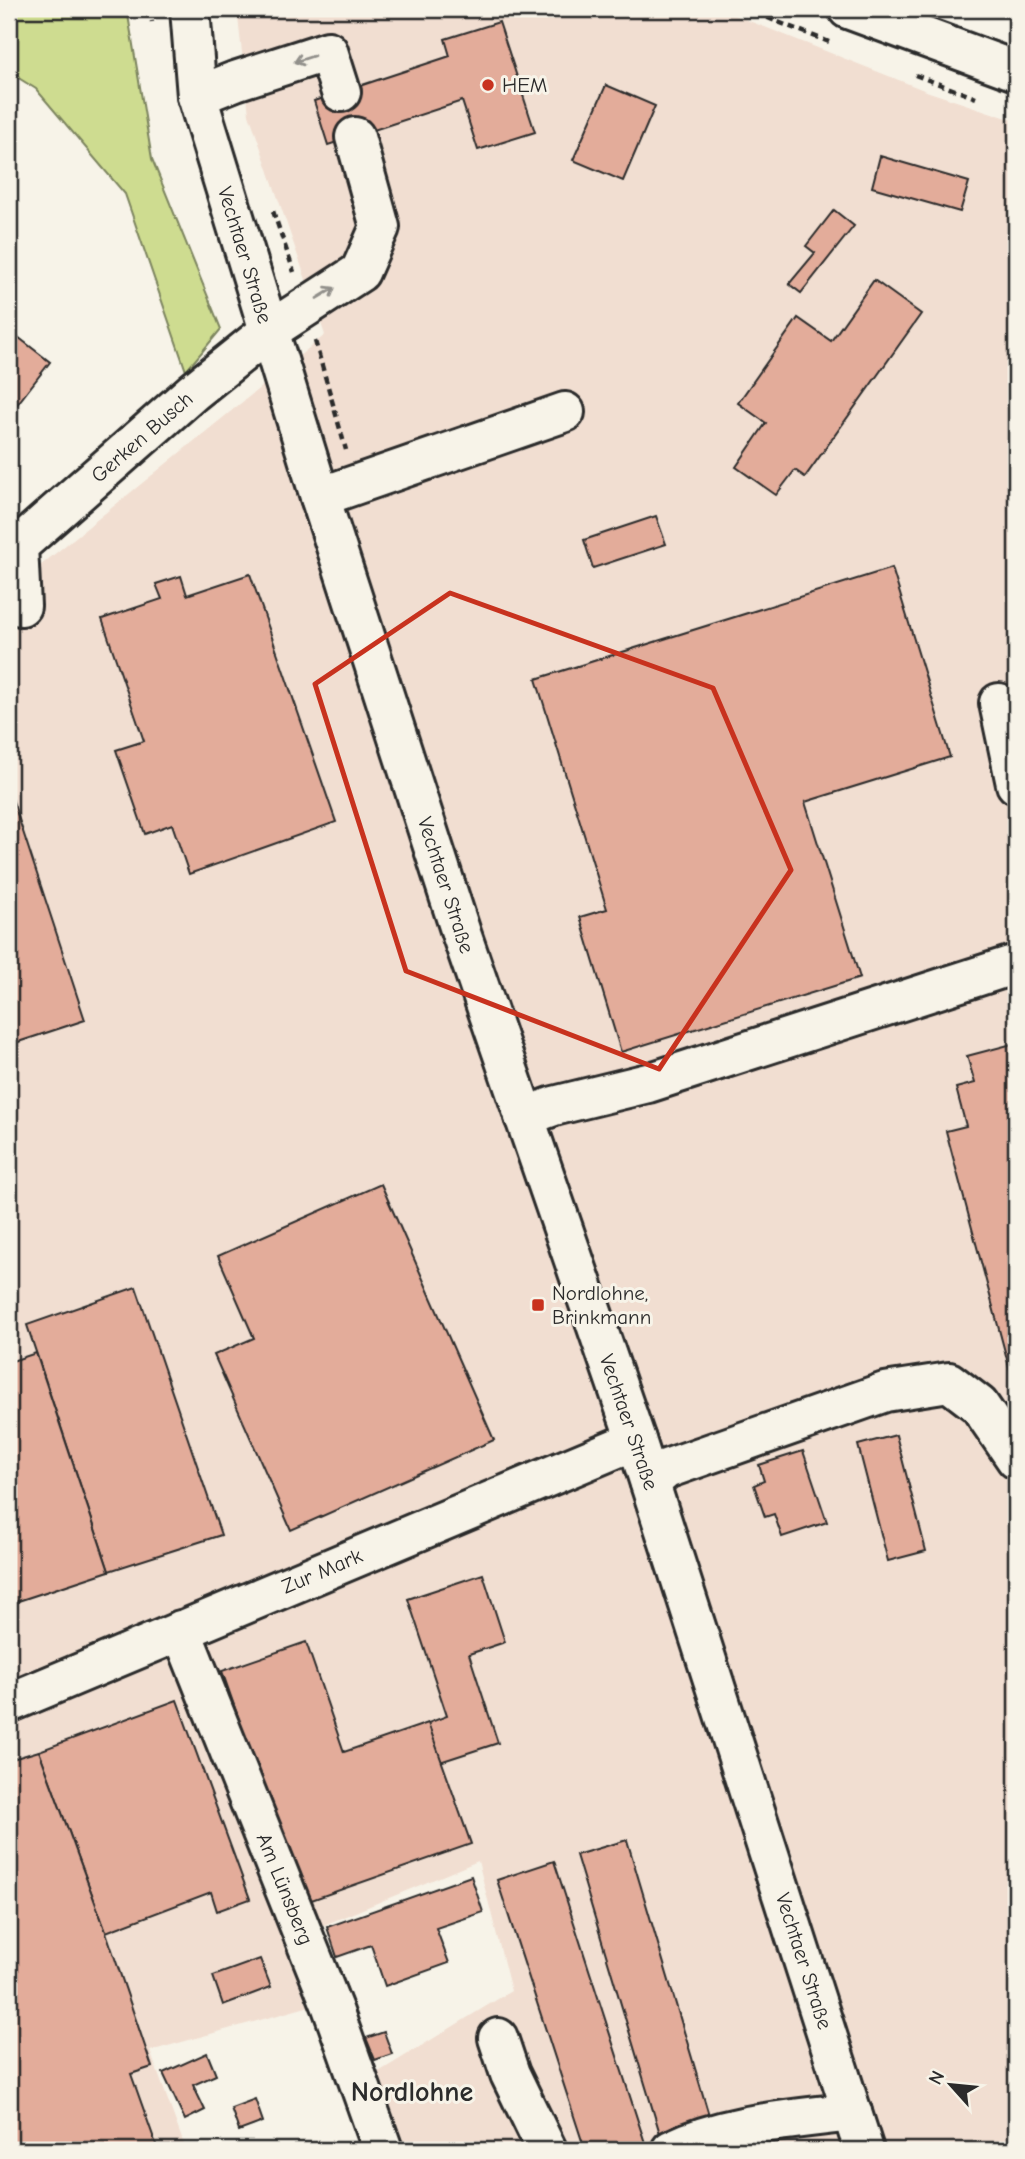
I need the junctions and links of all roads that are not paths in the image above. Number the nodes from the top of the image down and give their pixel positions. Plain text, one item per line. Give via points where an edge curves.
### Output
1 (190, 9) edge
2 (848, 9) edge
3 (1016, 71) edge
4 (341, 92) dead end
5 (197, 96) junction
6 (355, 137) dead end
7 (269, 331) junction
8 (565, 412) dead end
9 (320, 496) junction
10 (13, 550) edge
11 (21, 606) dead end
12 (999, 704) dead end
13 (1016, 784) edge
14 (1016, 964) edge
15 (524, 1117) junction
16 (636, 1440) junction
17 (1016, 1459) edge
18 (650, 1483) junction
19 (181, 1630) junction
20 (9, 1703) edge
21 (498, 2038) dead end
22 (852, 2112) junction
23 (383, 2150) edge
24 (547, 2150) edge
25 (671, 2150) edge
26 (864, 2150) edge

1 - 5 main road, Vechtaer Straße
2 - 3 main road
4 -> 5 main road via 328,51
5 - 7 main road, Vechtaer Straße
7 -> 6 main road, Gerken Busch via 360,272 380,227
7 - 9 main road, Vechtaer Straße
7 - 10 main road, Gerken Busch
8 - 9 main road
9 - 15 main road, Vechtaer Straße
10 - 11 main road, Gerken Busch
12 - 13 main road
14 - 15 main road via 648,1083
15 - 16 main road, Vechtaer Straße
16 - 18 main road, Vechtaer Straße
16 - 19 main road, Zur Mark
17 - 18 main road via 979,1405 949,1382 885,1392 666,1469
18 - 22 main road, Vechtaer Straße
19 - 20 main road, Zur Mark
19 - 23 main road, Am Lünsberg via 332,2007
21 - 24 main road
22 - 25 main road via 737,2128
22 - 26 main road, Vechtaer Straße

